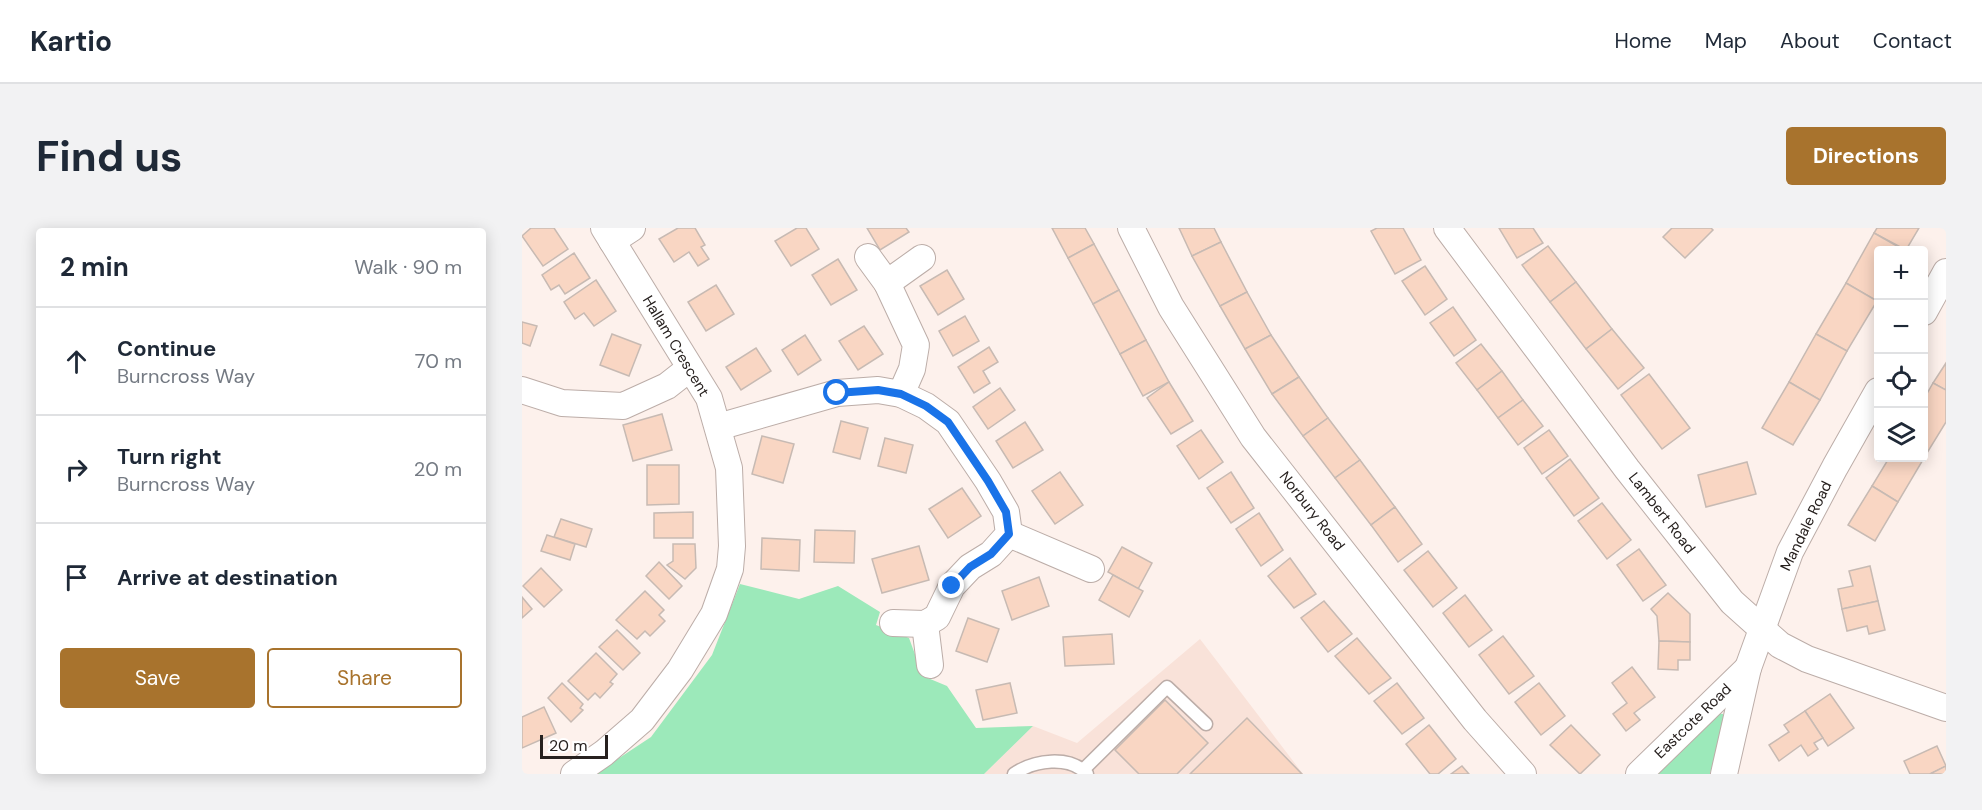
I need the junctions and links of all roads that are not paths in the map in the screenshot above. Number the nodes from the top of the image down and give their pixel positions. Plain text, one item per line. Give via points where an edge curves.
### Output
1 (1131, 228) edge
2 (1447, 228) edge
3 (616, 232) edge
4 (868, 257) dead end
5 (922, 258) dead end
6 (1946, 272) edge
7 (887, 283) junction
8 (1928, 303) edge
9 (690, 368) junction
10 (522, 390) edge
11 (901, 394) junction
12 (1874, 398) edge
13 (718, 427) junction
14 (1009, 534) junction
15 (1091, 569) dead end
16 (893, 623) dead end
17 (925, 624) junction
18 (1761, 629) junction
19 (930, 665) dead end
20 (1748, 668) junction
21 (1946, 708) edge
22 (1206, 724) dead end
23 (1085, 772) edge
24 (574, 774) edge
25 (1014, 774) edge
26 (1523, 774) edge
27 (1638, 774) edge
28 (1724, 774) edge

1 - 26 street, Norbury Road via 1172,307 1252,437 1475,720
2 - 18 street, Lambert Road via 1627,469 1732,602
3 - 9 street, Hallam Crescent
4 - 7 street
5 - 7 street
6 - 8 street
7 - 11 street via 916,345 912,369
9 - 10 street via 667,386 623,406 562,403
9 - 13 street, Hallam Crescent via 709,398
11 - 13 street via 878,390 837,393
11 - 14 street via 948,422 1006,512
12 - 18 street, Mandale Road via 1790,552
13 - 24 street, Hallam Crescent via 729,468 732,546 730,569 714,614 680,670 642,720
14 - 15 street
14 - 17 street via 952,586 937,617
16 - 17 street
17 - 19 street
18 - 20 street, Mandale Road
18 - 21 street, Lambert Road via 1780,645 1807,659
20 - 27 street, Eastcote Road
20 - 28 street, Mandale Road
22 - 23 lane via 1167,687
23 - 25 lane via 1068,763 1046,762 1024,767

